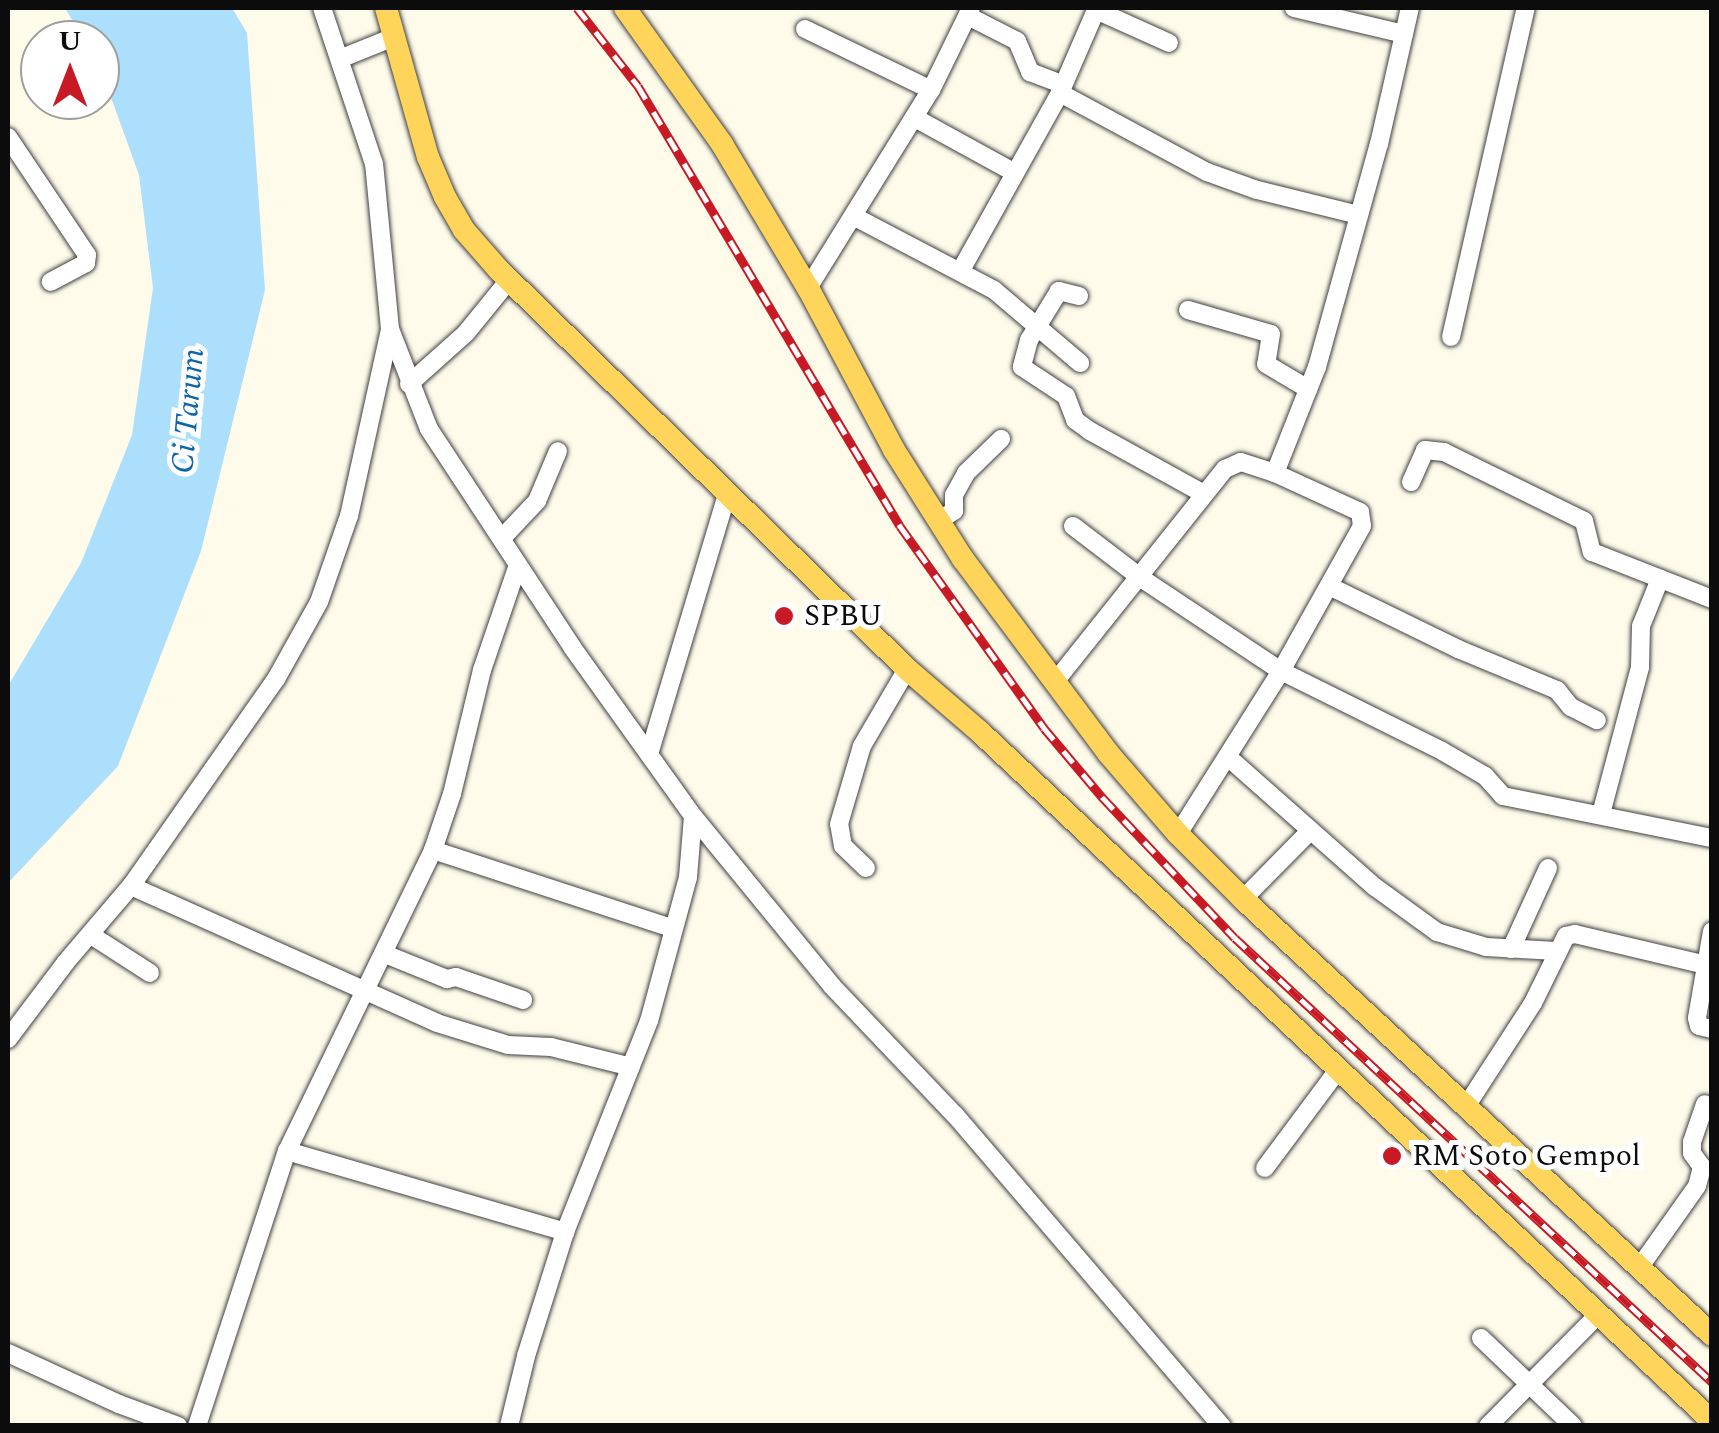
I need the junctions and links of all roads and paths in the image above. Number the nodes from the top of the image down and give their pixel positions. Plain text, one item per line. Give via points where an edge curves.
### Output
1 (322, 8) edge
2 (386, 8) edge
3 (625, 8) edge
4 (1294, 8) edge
5 (1410, 8) edge
6 (1526, 8) edge
7 (1096, 9) edge
8 (969, 12) edge
9 (805, 29) dead end
10 (1404, 34) junction
11 (394, 38) junction
12 (1169, 43) dead end
13 (342, 58) junction
14 (1061, 88) junction
15 (931, 90) junction
16 (914, 118) junction
17 (8, 137) edge
18 (1015, 173) junction
19 (1359, 215) junction
20 (855, 217) junction
21 (960, 270) junction
22 (509, 280) junction
23 (51, 282) dead end
24 (808, 288) junction
25 (1079, 296) dead end
26 (1188, 310) dead end
27 (1037, 328) junction
28 (390, 329) junction
29 (1451, 337) dead end
30 (1080, 363) dead end
31 (409, 384) junction
32 (1308, 389) junction
33 (1000, 439) dead end
34 (558, 451) dead end
35 (1275, 473) junction
36 (1411, 482) dead end
37 (1204, 494) junction
38 (727, 495) junction
39 (938, 521) junction
40 (1073, 526) dead end
41 (502, 537) junction
42 (518, 565) junction
43 (1141, 578) junction
44 (1660, 579) junction
45 (1329, 586) junction
46 (1712, 599) edge
47 (907, 669) junction
48 (1282, 671) junction
49 (1054, 683) junction
50 (1597, 720) dead end
51 (650, 751) junction
52 (1229, 758) junction
53 (1601, 814) junction
54 (694, 816) junction
55 (1310, 831) junction
56 (1178, 834) junction
57 (1712, 838) edge
58 (433, 850) junction
59 (866, 868) dead end
60 (1548, 868) dead end
61 (131, 886) junction
62 (1243, 899) junction
63 (670, 928) junction
64 (1712, 931) edge
65 (91, 935) junction
66 (1511, 949) junction
67 (1556, 950) junction
68 (384, 954) junction
69 (1706, 964) junction
70 (150, 973) dead end
71 (366, 993) junction
72 (523, 1000) dead end
73 (1712, 1029) edge
74 (8, 1039) edge
75 (631, 1067) junction
76 (1338, 1070) junction
77 (1704, 1104) dead end
78 (1465, 1108) junction
79 (286, 1151) junction
80 (1264, 1168) dead end
81 (565, 1232) junction
82 (1638, 1268) junction
83 (1598, 1315) junction
84 (1712, 1334) edge
85 (1482, 1338) dead end
86 (8, 1353) edge
87 (1532, 1384) junction
88 (1712, 1421) edge
89 (178, 1426) edge
90 (196, 1426) edge
91 (510, 1426) edge
92 (1222, 1426) edge
93 (1488, 1426) edge
94 (1573, 1426) edge

1 - 13 street
2 - 11 main road
3 - 24 main road via 722,144
4 - 10 street
5 - 10 street
6 - 29 street
7 - 12 street
7 - 14 street
8 - 14 street via 1017,41 1030,72
8 - 15 street
9 - 15 street
10 - 19 street
11 - 13 street
11 - 22 main road via 445,198
13 - 28 street via 374,164
14 - 18 street
14 - 19 street via 1206,172
15 - 16 street
16 - 18 street
16 - 20 street
17 - 23 street via 87,255
18 - 21 street
19 - 32 street
20 - 21 street
20 - 24 street
21 - 27 street
22 - 31 street via 466,333
22 - 38 main road
24 - 39 main road
25 - 27 street via 1061,289
26 - 32 street via 1271,334 1266,364
27 - 30 street
27 - 37 street via 1021,364 1066,396 1074,420
28 - 31 street
28 - 61 street via 349,516 320,602 276,679
31 - 41 street via 428,428
32 - 35 street
33 - 39 street via 966,473 954,511
34 - 41 street via 537,501
35 - 37 street via 1234,463
35 - 45 street via 1364,518
36 - 44 street via 1426,450 1444,452 1584,521 1592,552
37 - 43 street
38 - 47 main road
38 - 51 street
39 - 49 main road
40 - 43 street
41 - 42 street
42 - 51 street
42 - 58 street
43 - 48 street
43 - 49 street
44 - 46 street
44 - 53 street via 1641,626 1640,667
45 - 48 street
45 - 50 street via 1557,690 1571,708
47 - 59 street via 862,746 839,824 843,846
47 - 76 main road
48 - 52 street
48 - 53 street via 1454,758 1503,796
49 - 56 main road
51 - 54 street
52 - 55 street
52 - 56 street
53 - 57 street
54 - 63 street via 688,876
54 - 92 street via 832,986 955,1115
55 - 62 street
55 - 66 street via 1437,932
56 - 62 main road
58 - 63 street
58 - 68 street
60 - 66 street
61 - 65 street
61 - 71 street
62 - 78 main road
63 - 75 street
64 - 69 street
65 - 70 street
65 - 74 street
66 - 67 street
67 - 69 street via 1575,934
67 - 78 street via 1533,1003
68 - 71 street
68 - 72 street
69 - 73 street via 1697,1022
71 - 75 street via 498,1043 551,1047
71 - 79 street
75 - 81 street
76 - 80 street
76 - 83 main road
77 - 82 street via 1692,1142 1702,1168 1697,1186
78 - 82 main road
79 - 81 street
79 - 90 street
81 - 91 street
82 - 84 main road
83 - 87 street
83 - 88 main road
85 - 87 street
86 - 89 street
87 - 93 street
87 - 94 street

